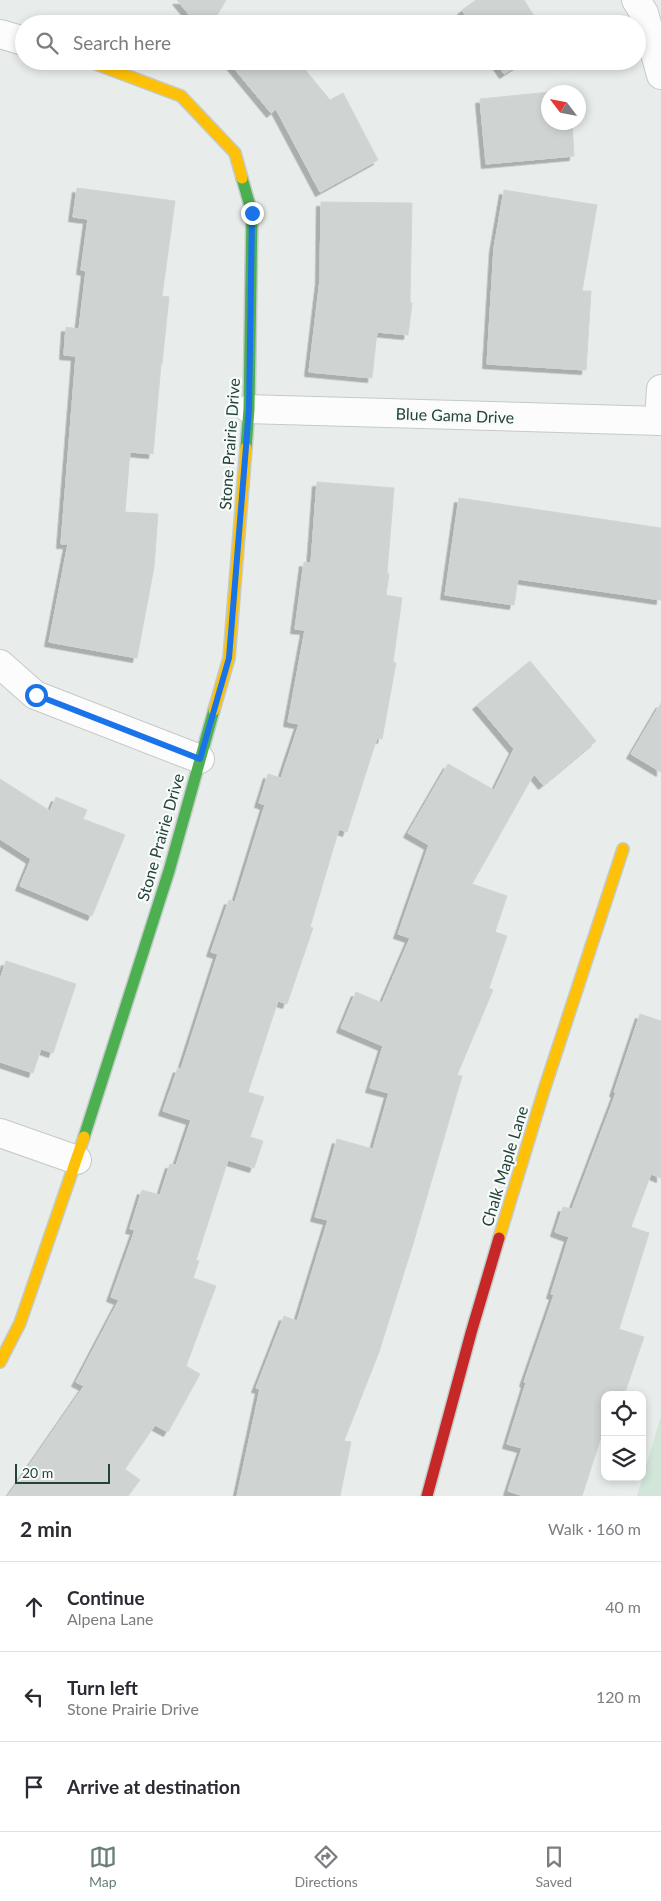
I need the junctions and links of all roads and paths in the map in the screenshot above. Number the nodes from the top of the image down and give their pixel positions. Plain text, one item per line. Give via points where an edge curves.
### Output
1 (636, 0) edge
2 (645, 15) edge
3 (646, 20) edge
4 (0, 34) edge
5 (15, 38) edge
6 (112, 70) edge
7 (661, 74) edge
8 (661, 389) edge
9 (249, 409) junction
10 (660, 421) edge
11 (0, 664) edge
12 (200, 759) junction
13 (623, 849) dead end
14 (0, 1132) edge
15 (76, 1160) junction
16 (0, 1362) edge
17 (427, 1496) edge

1 - 2 street
3 - 7 street
4 - 5 street
6 - 9 street, Stone Prairie Drive via 181,96 235,153 252,213
8 - 10 street
9 - 10 street, Blue Gama Drive
9 - 12 street, Stone Prairie Drive via 229,658
11 - 12 street via 36,695
12 - 15 street, Stone Prairie Drive via 168,871
13 - 17 street, Chalk Maple Lane via 545,1084 449,1410
14 - 15 street
15 - 16 street, Stone Prairie Drive via 20,1323

